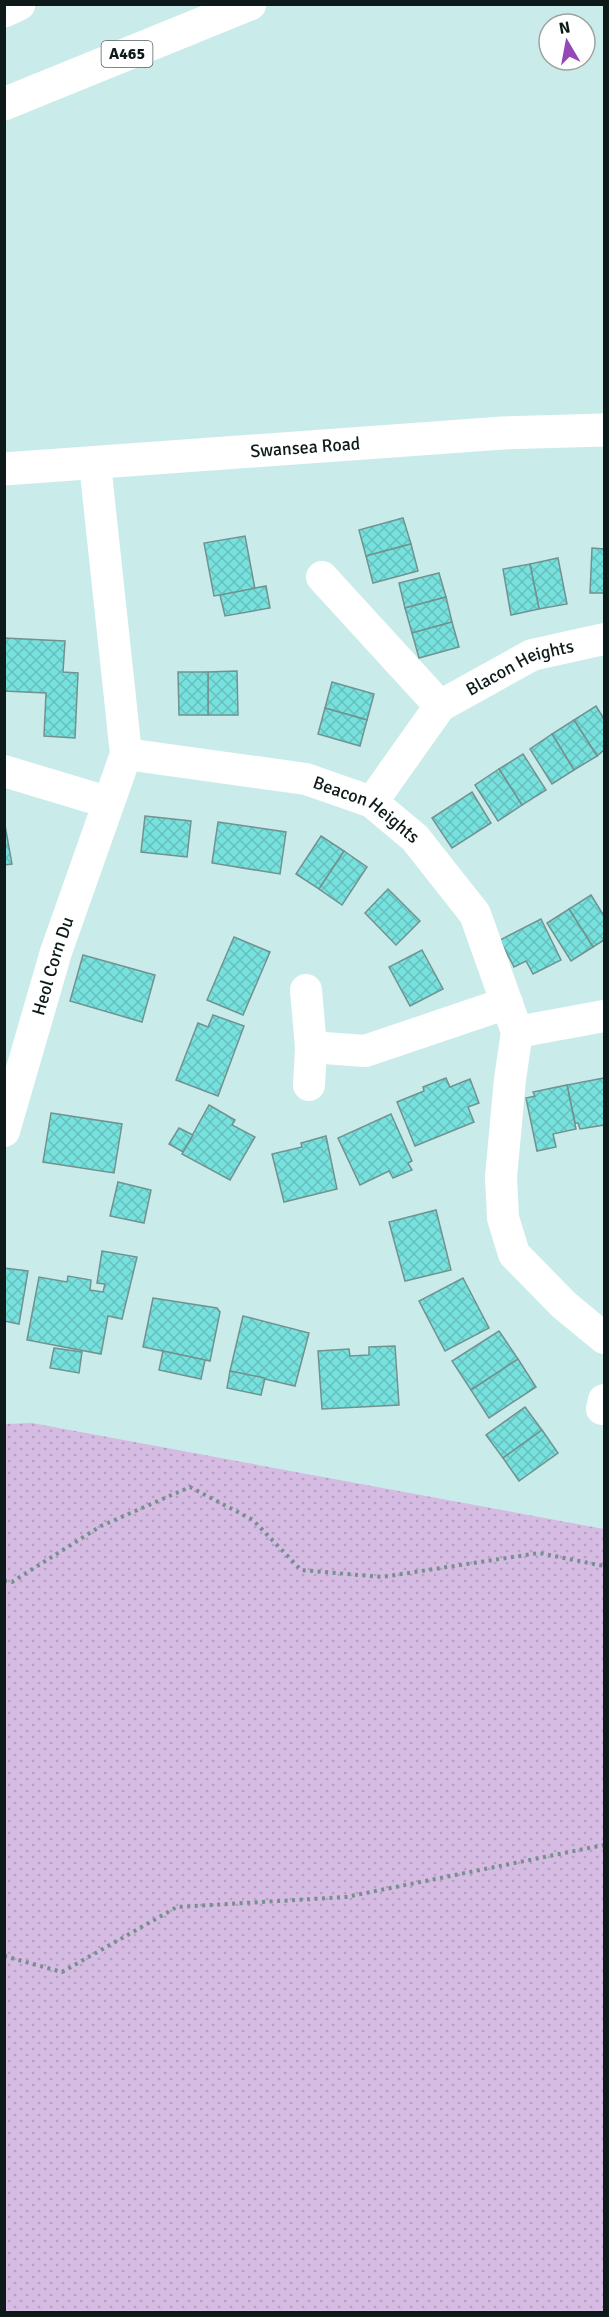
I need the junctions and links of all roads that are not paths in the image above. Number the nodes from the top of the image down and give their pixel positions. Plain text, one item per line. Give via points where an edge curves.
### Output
1 (19, 4) edge
2 (250, 4) edge
3 (4, 11) edge
4 (4, 104) edge
5 (604, 430) edge
6 (95, 464) junction
7 (4, 469) edge
8 (322, 577) dead end
9 (604, 639) edge
10 (440, 706) junction
11 (126, 754) junction
12 (4, 771) edge
13 (107, 802) junction
14 (372, 802) junction
15 (306, 990) dead end
16 (604, 1016) edge
17 (512, 1018) junction
18 (311, 1047) junction
19 (309, 1085) dead end
20 (4, 1131) edge
21 (604, 1338) edge

1 - 3 main road
2 - 4 main road, A465
5 - 6 main road, Swansea Road via 492,434
6 - 7 main road, Swansea Road
6 - 11 street
8 - 10 street
9 - 10 street, Blacon Heights via 532,655
10 - 14 street, Blacon Heights
11 - 13 street
11 - 14 street, Beacon Heights via 306,779
12 - 13 street
13 - 20 street, Heol Corn Du via 56,952
14 - 17 street, Beacon Heights via 415,838 475,914
15 - 18 street
16 - 17 street
17 - 18 street via 365,1051
17 - 21 street, Beacon Heights via 501,1177 503,1218 514,1254 564,1305
18 - 19 street

